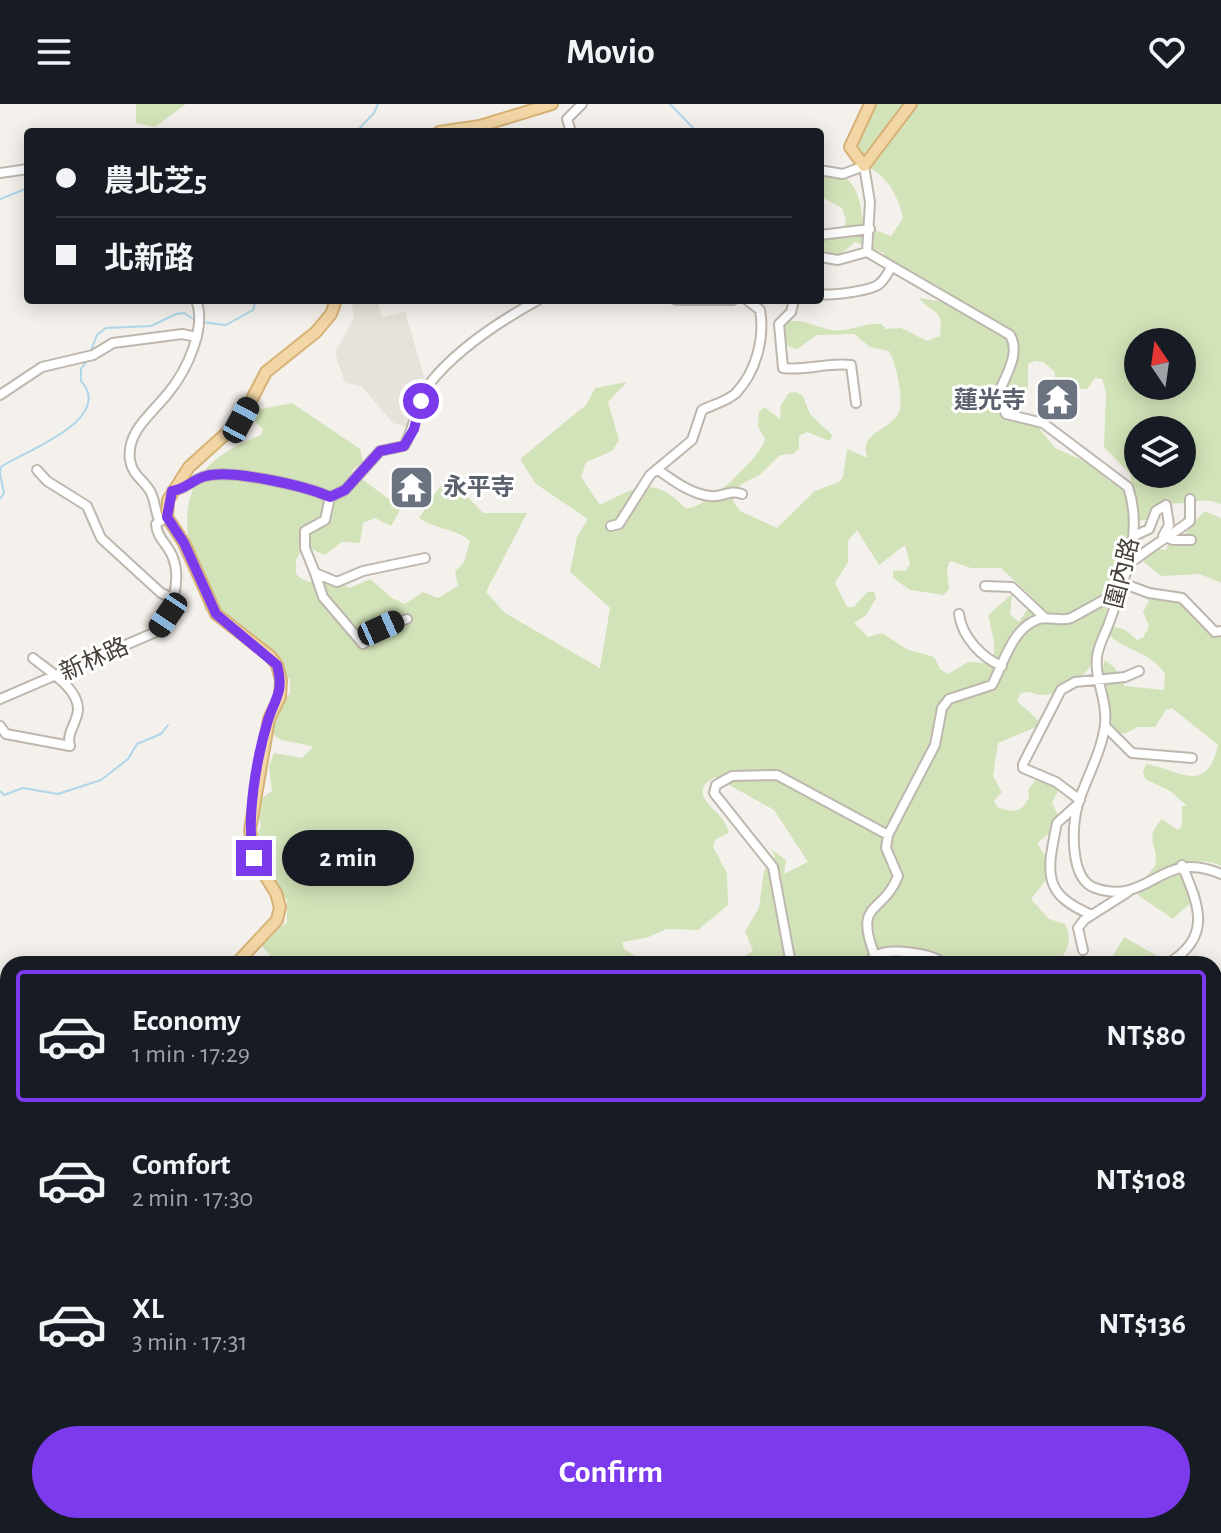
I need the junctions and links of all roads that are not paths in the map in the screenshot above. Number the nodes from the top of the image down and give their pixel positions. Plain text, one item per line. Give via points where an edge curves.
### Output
1 (552, 104) edge
2 (582, 104) edge
3 (870, 104) edge
4 (911, 104) edge
5 (466, 128) edge
6 (570, 128) edge
7 (864, 166) junction
8 (24, 170) edge
9 (825, 171) dead end
10 (0, 173) edge
11 (870, 229) junction
12 (824, 235) edge
13 (867, 252) junction
14 (824, 258) edge
15 (891, 268) junction
16 (824, 295) edge
17 (196, 304) edge
18 (335, 304) edge
19 (531, 304) edge
20 (752, 304) edge
21 (764, 304) edge
22 (793, 304) edge
23 (760, 310) junction
24 (199, 328) junction
25 (0, 395) edge
26 (856, 403) dead end
27 (657, 469) junction
28 (37, 470) dead end
29 (172, 491) junction
30 (742, 494) dead end
31 (330, 497) junction
32 (1190, 499) dead end
33 (163, 518) junction
34 (611, 526) dead end
35 (1134, 536) junction
36 (1163, 536) junction
37 (1191, 540) dead end
38 (425, 558) dead end
39 (1130, 559) junction
40 (315, 573) junction
41 (985, 586) dead end
42 (1121, 587) junction
43 (172, 598) junction
44 (959, 614) dead end
45 (1045, 618) junction
46 (407, 619) dead end
47 (1221, 631) edge
48 (33, 658) dead end
49 (1002, 666) junction
50 (1139, 671) dead end
51 (57, 676) junction
52 (1100, 678) junction
53 (0, 699) edge
54 (0, 726) edge
55 (1105, 726) junction
56 (1192, 758) dead end
57 (1079, 803) junction
58 (888, 835) junction
59 (1182, 865) junction
60 (1221, 874) edge
61 (1128, 892) junction
62 (1092, 915) junction
63 (1083, 950) dead end
64 (243, 956) edge
65 (790, 956) edge
66 (875, 956) joint
67 (922, 956) edge
68 (1179, 956) edge

1 - 5 main road
2 - 6 street via 567,119
3 - 7 main road via 850,147
4 - 7 main road
7 - 9 street via 843,174
7 - 11 street
8 - 10 street
11 - 12 street
11 - 13 street
13 - 14 street via 838,260
13 - 15 street, 圍內路
15 - 16 street via 872,288
15 - 35 street, 圍內路 via 1010,335 1014,355 998,395 999,406 1006,414 1043,423 1128,487
17 - 24 street
18 - 29 main road via 316,332 266,372 241,420 189,467
19 - 31 street via 497,322 429,384 404,446 380,451 345,490
20 - 23 street
21 - 23 street
22 - 26 street via 779,324 783,368 851,365
23 - 27 street via 755,362 735,395 702,410 692,440
24 - 25 street via 113,343 93,355 42,367
24 - 33 street, 新林路 via 172,389 133,434 130,445 137,480 150,491
27 - 30 street via 675,483 712,497
27 - 34 street via 619,524
28 - 43 street via 87,506 101,538
29 - 31 street via 223,474 305,485
29 - 33 main road
31 - 40 street via 325,520 305,531
32 - 36 street via 1190,521
33 - 43 street, 新林路 via 157,533 173,556
33 - 64 main road via 184,543 216,614 270,656 281,680 250,830 254,858 280,907 277,920
35 - 36 street via 1149,529 1156,511 1166,505 1169,525
35 - 39 street, 圍內路
36 - 37 street
36 - 39 street
38 - 40 street via 337,582
39 - 42 street, 圍內路
40 - 46 street via 323,597 363,644 381,628
41 - 45 street via 1012,587
42 - 45 street via 1071,618
42 - 47 street via 1182,598 1215,632
42 - 52 street, 圍內路 via 1097,654
43 - 51 street, 新林路 via 158,631
44 - 49 street via 966,634 986,660
45 - 49 street via 1020,629
48 - 51 street
49 - 58 street via 992,685 949,699 942,708 935,745
50 - 52 street
51 - 53 street, 新林路
51 - 54 street via 78,710 70,746 6,734
52 - 55 street, 圍內路
52 - 57 street via 1061,690 1023,764 1056,782
55 - 56 street via 1132,753
55 - 57 street, 圍內路
57 - 61 street, 圍內路 via 1076,856 1081,875 1095,888
57 - 62 street via 1057,823 1049,879 1068,905
58 - 65 street via 777,775 732,776 716,785 714,793 773,867
58 - 66 street via 886,848 898,876 868,911 867,935
59 - 60 street
59 - 61 street
59 - 68 street via 1200,914 1198,930
61 - 62 street
62 - 63 street via 1078,928
66 - 67 street

